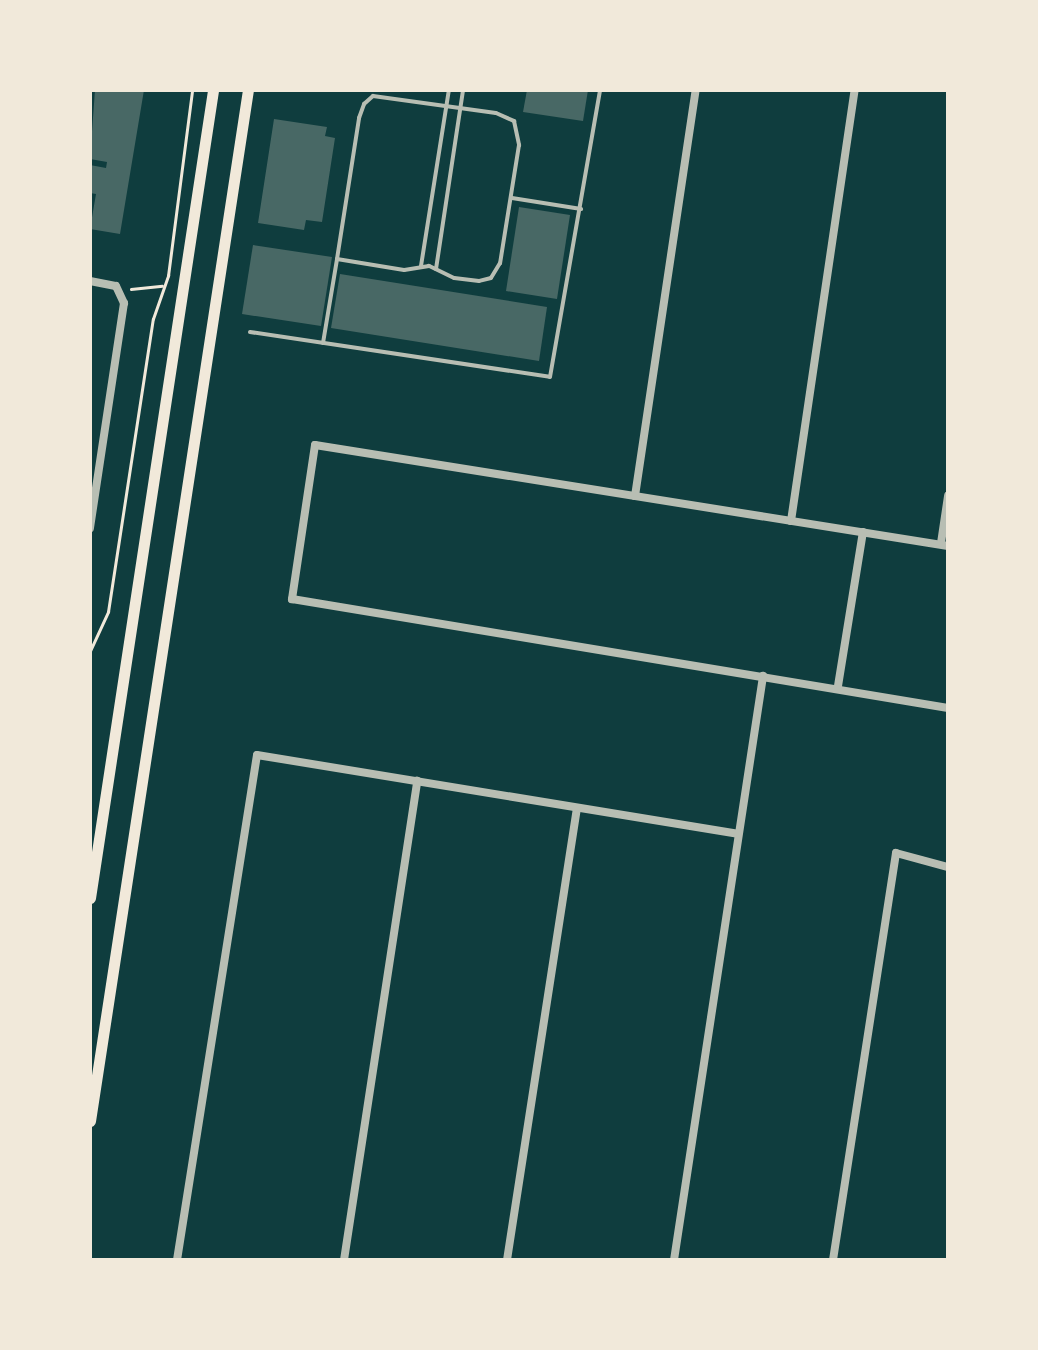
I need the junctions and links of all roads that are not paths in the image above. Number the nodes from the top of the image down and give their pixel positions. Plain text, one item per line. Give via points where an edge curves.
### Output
1 (213, 90) edge
2 (248, 90) edge
3 (449, 90) edge
4 (464, 90) edge
5 (600, 90) edge
6 (696, 90) edge
7 (855, 90) edge
8 (447, 105) junction
9 (461, 107) junction
10 (511, 198) junction
11 (582, 209) junction
12 (337, 259) junction
13 (421, 266) junction
14 (436, 268) junction
15 (90, 281) edge
16 (250, 332) dead end
17 (323, 344) junction
18 (94, 469) edge
19 (635, 496) junction
20 (948, 496) edge
21 (791, 521) junction
22 (90, 528) edge
23 (863, 532) junction
24 (944, 544) edge
25 (763, 676) junction
26 (838, 686) junction
27 (948, 708) edge
28 (417, 781) junction
29 (577, 808) junction
30 (738, 834) junction
31 (948, 867) edge
32 (90, 898) edge
33 (90, 1121) edge
34 (177, 1260) edge
35 (344, 1260) edge
36 (507, 1260) edge
37 (674, 1260) edge
38 (833, 1260) edge

1 - 32 main road
2 - 33 main road
3 - 8 lane
4 - 9 lane
5 - 11 lane
6 - 19 street
7 - 21 street
8 - 9 lane
8 - 12 lane via 378,96 364,104
8 - 13 lane
9 - 10 lane via 514,121 520,138
9 - 14 lane
10 - 11 lane
10 - 14 lane via 495,274 479,281
11 - 17 lane via 550,377
12 - 13 lane via 404,270
12 - 17 lane
13 - 14 lane
15 - 18 street via 119,289 124,303
16 - 17 lane
18 - 22 street
19 - 21 street
19 - 25 street via 315,445 292,599
20 - 24 street
21 - 23 street
23 - 24 street
23 - 26 street
25 - 26 street
25 - 30 street
26 - 27 street
28 - 29 street
28 - 34 street via 257,755
28 - 35 street
29 - 30 street
29 - 36 street
30 - 37 street
31 - 38 street via 896,853

